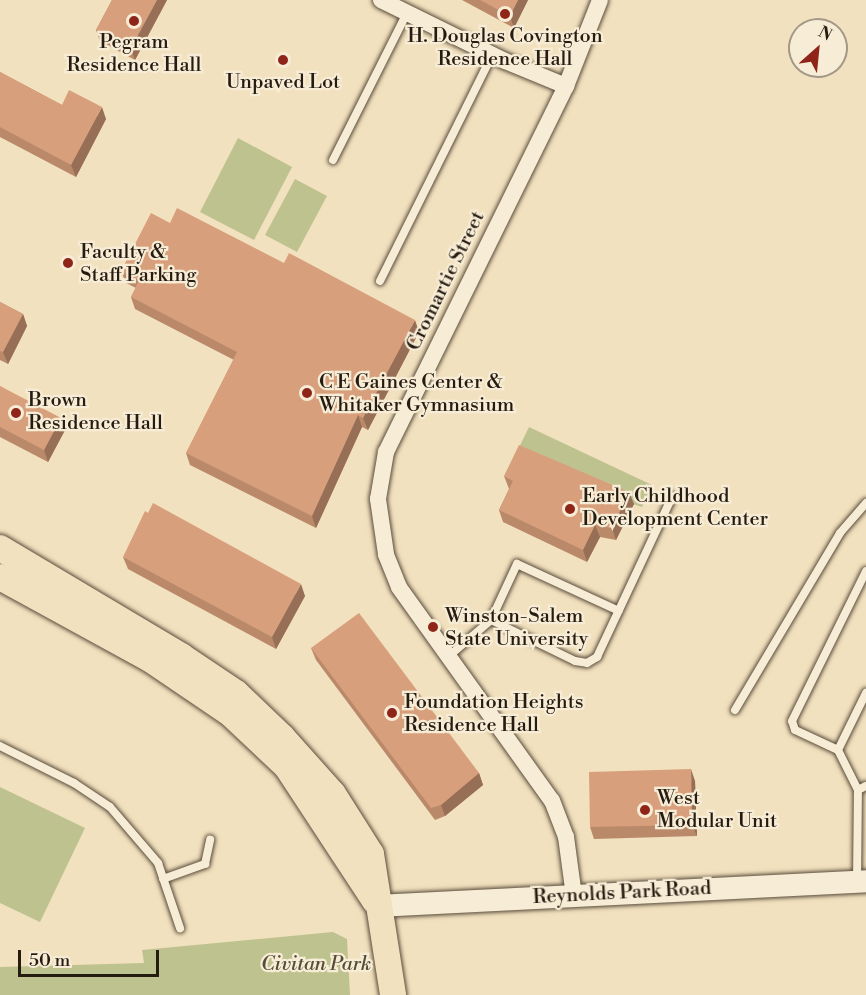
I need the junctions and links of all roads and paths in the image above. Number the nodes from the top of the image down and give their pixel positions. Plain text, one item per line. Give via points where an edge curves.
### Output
1 (381, 0) edge
2 (600, 0) edge
3 (408, 13) junction
4 (499, 58) junction
5 (566, 86) junction
6 (333, 160) dead end
7 (380, 281) dead end
8 (672, 497) dead end
9 (866, 503) edge
10 (0, 548) edge
11 (866, 571) edge
12 (0, 577) edge
13 (619, 611) junction
14 (491, 620) junction
15 (449, 656) junction
16 (866, 693) edge
17 (735, 710) dead end
18 (0, 746) edge
19 (838, 750) junction
20 (862, 788) edge
21 (210, 840) dead end
22 (163, 879) junction
23 (862, 881) edge
24 (574, 896) junction
25 (378, 906) junction
26 (180, 928) dead end
27 (393, 995) edge

1 - 3 street
2 - 5 street, Cromartie Street
3 - 4 street
3 - 6 lane
4 - 5 street
4 - 7 lane
5 - 15 street, Cromartie Street via 386,452 380,475 378,499 386,554 399,586
8 - 13 lane
9 - 17 lane via 840,533
10 - 25 main road via 236,693 333,794 372,854
11 - 19 lane via 792,721 795,730
12 - 25 main road via 150,659 231,714 287,767
13 - 14 lane via 597,657 586,663
13 - 14 lane via 517,564
14 - 15 lane
15 - 24 street, Cromartie Street via 552,801 566,837
16 - 19 lane
18 - 22 lane via 74,783 110,807 158,863
19 - 20 lane
20 - 23 lane
21 - 22 lane via 205,864
22 - 26 lane
23 - 24 main road, Reynolds Park Road
24 - 25 main road, Reynolds Park Road
25 - 27 main road

